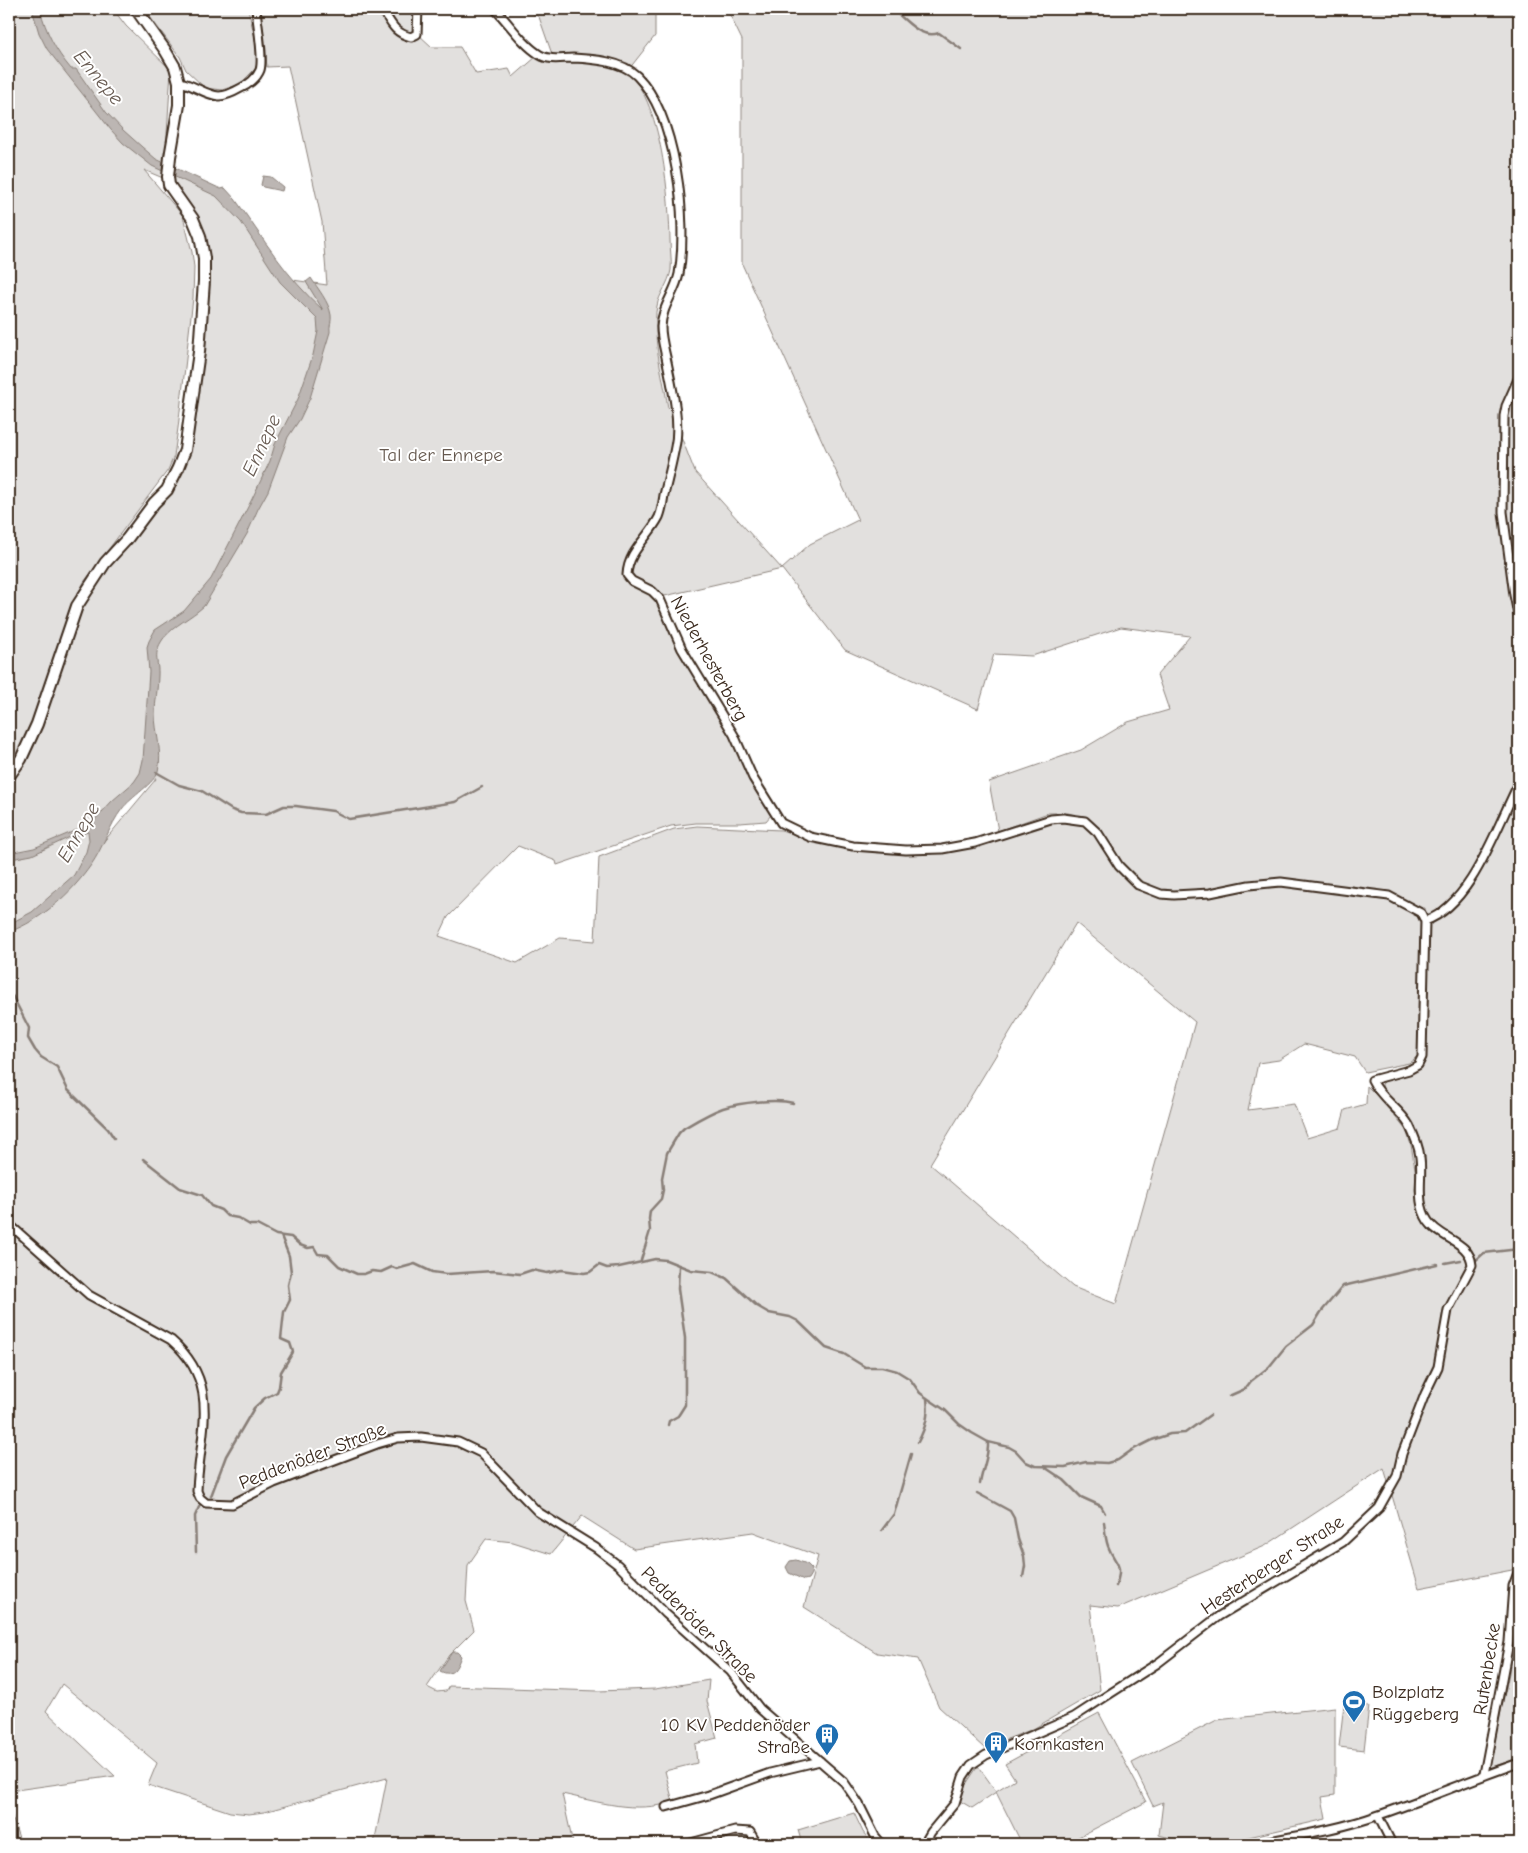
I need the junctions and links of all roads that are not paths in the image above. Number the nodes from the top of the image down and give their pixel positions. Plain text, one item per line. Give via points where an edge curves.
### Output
1 (136, 9) edge
2 (256, 9) edge
3 (382, 9) edge
4 (418, 9) edge
5 (495, 9) edge
6 (179, 82) junction
7 (1519, 377) edge
8 (1519, 619) edge
9 (9, 776) edge
10 (1519, 783) edge
11 (1425, 921) junction
12 (9, 1224) edge
13 (1519, 1570) edge
14 (820, 1761) junction
15 (1519, 1762) edge
16 (1484, 1774) junction
17 (666, 1808) dead end
18 (1378, 1816) junction
19 (688, 1844) edge
20 (757, 1844) edge
21 (882, 1844) edge
22 (924, 1844) edge
23 (1252, 1844) edge
24 (1392, 1844) edge

1 - 6 street via 166,50
2 - 6 street via 261,66 258,75 235,92 218,96
3 - 4 street via 394,28 403,36 412,37 417,34
5 - 11 street, Niederhesterberg via 541,55 613,63 636,75 655,103 668,133 681,216 681,257 661,329 676,414 676,444 660,516 633,552 627,564 627,575 660,598 682,648 734,735 752,778 781,823 810,837 853,846 906,850 942,849 975,843 1063,818 1085,821 1098,833 1119,866 1138,885 1161,894 1210,893 1281,882 1389,896 1421,913
6 - 9 street via 179,105 168,177 171,190 194,219 204,258 199,352 185,450 167,490 106,563 76,606 37,724 21,759
7 - 8 street via 1504,416 1503,512
10 - 11 street via 1478,868 1456,900 1436,917
11 - 22 street, Hesterberger Straße via 1422,1057 1418,1065 1409,1070 1372,1080 1408,1124 1420,1156 1421,1204 1427,1219 1434,1229 1462,1246 1472,1257 1472,1265 1448,1310 1438,1368 1402,1454 1397,1476 1379,1508 1343,1542 1219,1616 1158,1663 1074,1717 986,1755 972,1765 963,1777 955,1804
12 - 14 street, Peddenöder Straße via 89,1295 171,1340 192,1362 204,1396 205,1420 197,1491 206,1503 232,1504 274,1483 398,1438 421,1437 458,1442 481,1453 538,1512 618,1565 666,1614 731,1672 760,1709
13 - 16 street, Rutenbecke via 1513,1586 1509,1642
14 - 17 street via 770,1773
14 - 21 street, Peddenöder Straße via 844,1782
15 - 16 street
16 - 18 street
18 - 23 street
18 - 24 street
19 - 20 street via 735,1830 750,1832

